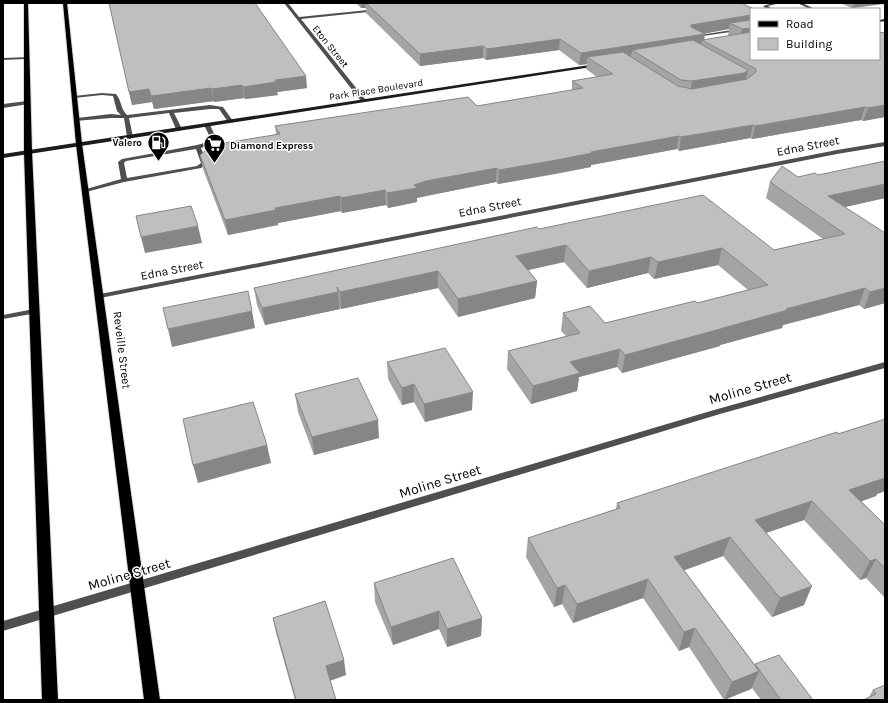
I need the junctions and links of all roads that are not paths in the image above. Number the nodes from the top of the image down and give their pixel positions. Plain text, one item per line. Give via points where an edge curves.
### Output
1 (26, 3) edge
2 (64, 3) edge
3 (286, 3) edge
4 (778, 3) edge
5 (799, 3) edge
6 (768, 8) edge
7 (811, 8) edge
8 (382, 9) edge
9 (298, 18) junction
10 (750, 28) edge
11 (718, 33) junction
12 (725, 36) edge
13 (698, 41) edge
14 (26, 58) junction
15 (3, 59) edge
16 (599, 64) edge
17 (74, 97) junction
18 (363, 100) junction
19 (27, 102) junction
20 (3, 106) edge
21 (171, 112) junction
22 (126, 118) junction
23 (77, 120) junction
24 (230, 121) junction
25 (207, 125) junction
26 (179, 129) junction
27 (152, 134) junction
28 (130, 137) junction
29 (80, 144) junction
30 (885, 144) edge
31 (198, 147) junction
32 (28, 152) junction
33 (158, 154) junction
34 (3, 156) edge
35 (124, 180) junction
36 (86, 190) junction
37 (100, 296) junction
38 (34, 311) junction
39 (3, 317) edge
40 (885, 364) edge
41 (136, 587) junction
42 (47, 613) junction
43 (3, 626) edge
44 (50, 700) edge
45 (152, 700) edge

1 - 14 main road
2 - 17 main road, Reveille Street
3 - 9 street, Eton Street
4 - 6 street via 765,6
5 - 7 street
8 - 9 street
9 - 18 street, Eton Street
10 - 11 street
11 - 12 street
11 - 13 street via 692,37
14 - 15 street
14 - 19 main road
16 - 18 main road, Park Place Boulevard
17 - 22 street via 114,95 120,111
17 - 23 main road, Reveille Street
18 - 24 main road, Park Place Boulevard
19 - 20 street
19 - 32 main road
21 - 22 street
21 - 24 street via 216,107 221,108
21 - 26 street
22 - 23 street via 110,116
22 - 28 street
23 - 29 main road, Reveille Street
24 - 25 main road, Park Place Boulevard
25 - 26 main road, Park Place Boulevard
25 - 31 street via 215,142
26 - 27 main road, Park Place Boulevard
27 - 28 main road, Park Place Boulevard
27 - 33 street
28 - 29 main road, Park Place Boulevard
29 - 32 main road, Park Place Boulevard
29 - 36 main road, Reveille Street
30 - 37 street, Edna Street
31 - 33 street
31 - 35 street via 204,163 199,167
32 - 34 main road, Park Place Boulevard
32 - 38 main road
33 - 35 street via 121,162
35 - 36 street
36 - 37 main road, Reveille Street
37 - 41 main road, Reveille Street
38 - 39 street
38 - 42 main road
40 - 41 street, Moline Street
41 - 42 street, Moline Street
41 - 45 main road, Reveille Street
42 - 43 street, Moline Street
42 - 44 main road

